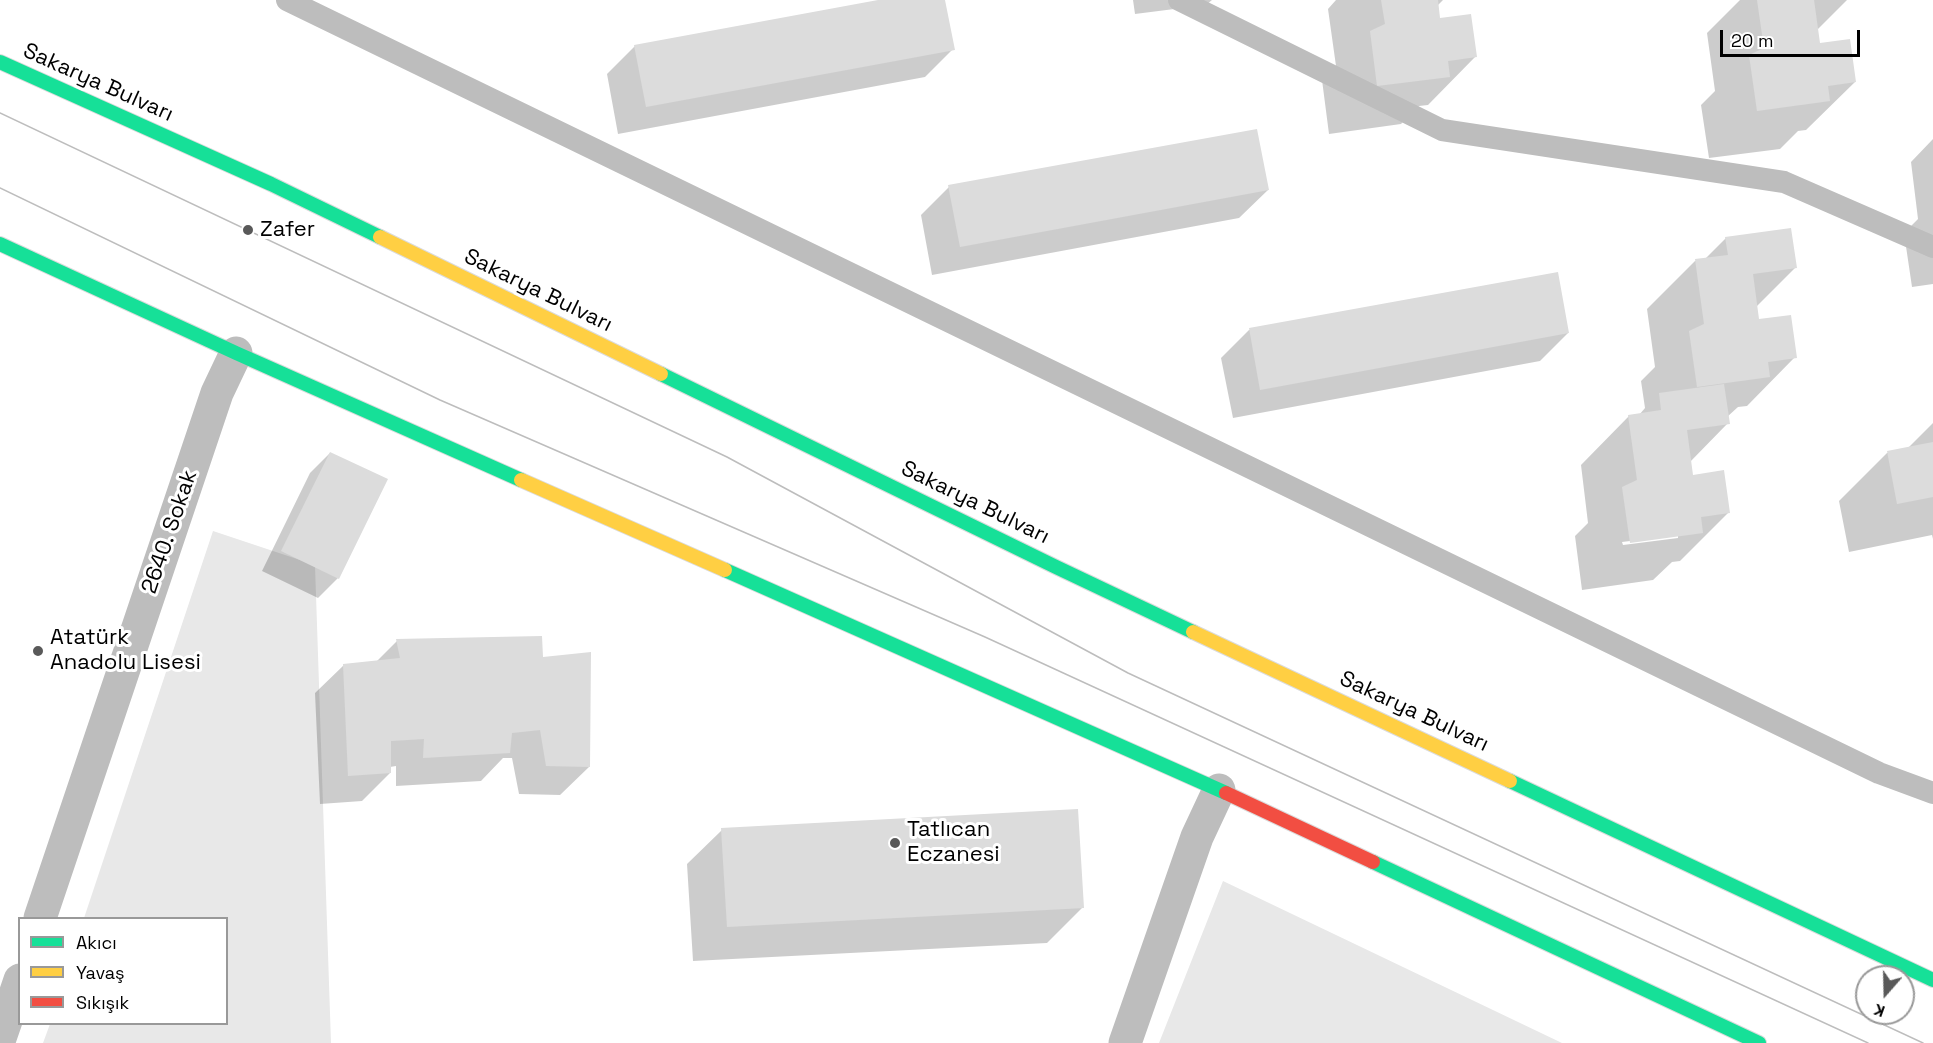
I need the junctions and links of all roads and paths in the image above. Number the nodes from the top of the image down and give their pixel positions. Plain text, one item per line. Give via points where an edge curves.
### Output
1 (287, 0) edge
2 (1179, 0) edge
3 (0, 62) edge
4 (0, 244) edge
5 (1933, 247) edge
6 (236, 353) junction
7 (1219, 790) junction
8 (1933, 793) edge
9 (40, 917) edge
10 (1933, 980) edge
11 (18, 986) edge
12 (0, 1038) edge
13 (1125, 1043) edge
14 (1759, 1043) edge

1 - 8 lane via 1879,773
2 - 5 lane via 1442,130 1784,182
3 - 10 main road, Sakarya Bulvarı via 271,184 1056,567
4 - 6 main road
6 - 7 main road
6 - 9 street, 2640. Sokak via 217,393
7 - 13 street via 1197,837
7 - 14 main road
11 - 12 street

